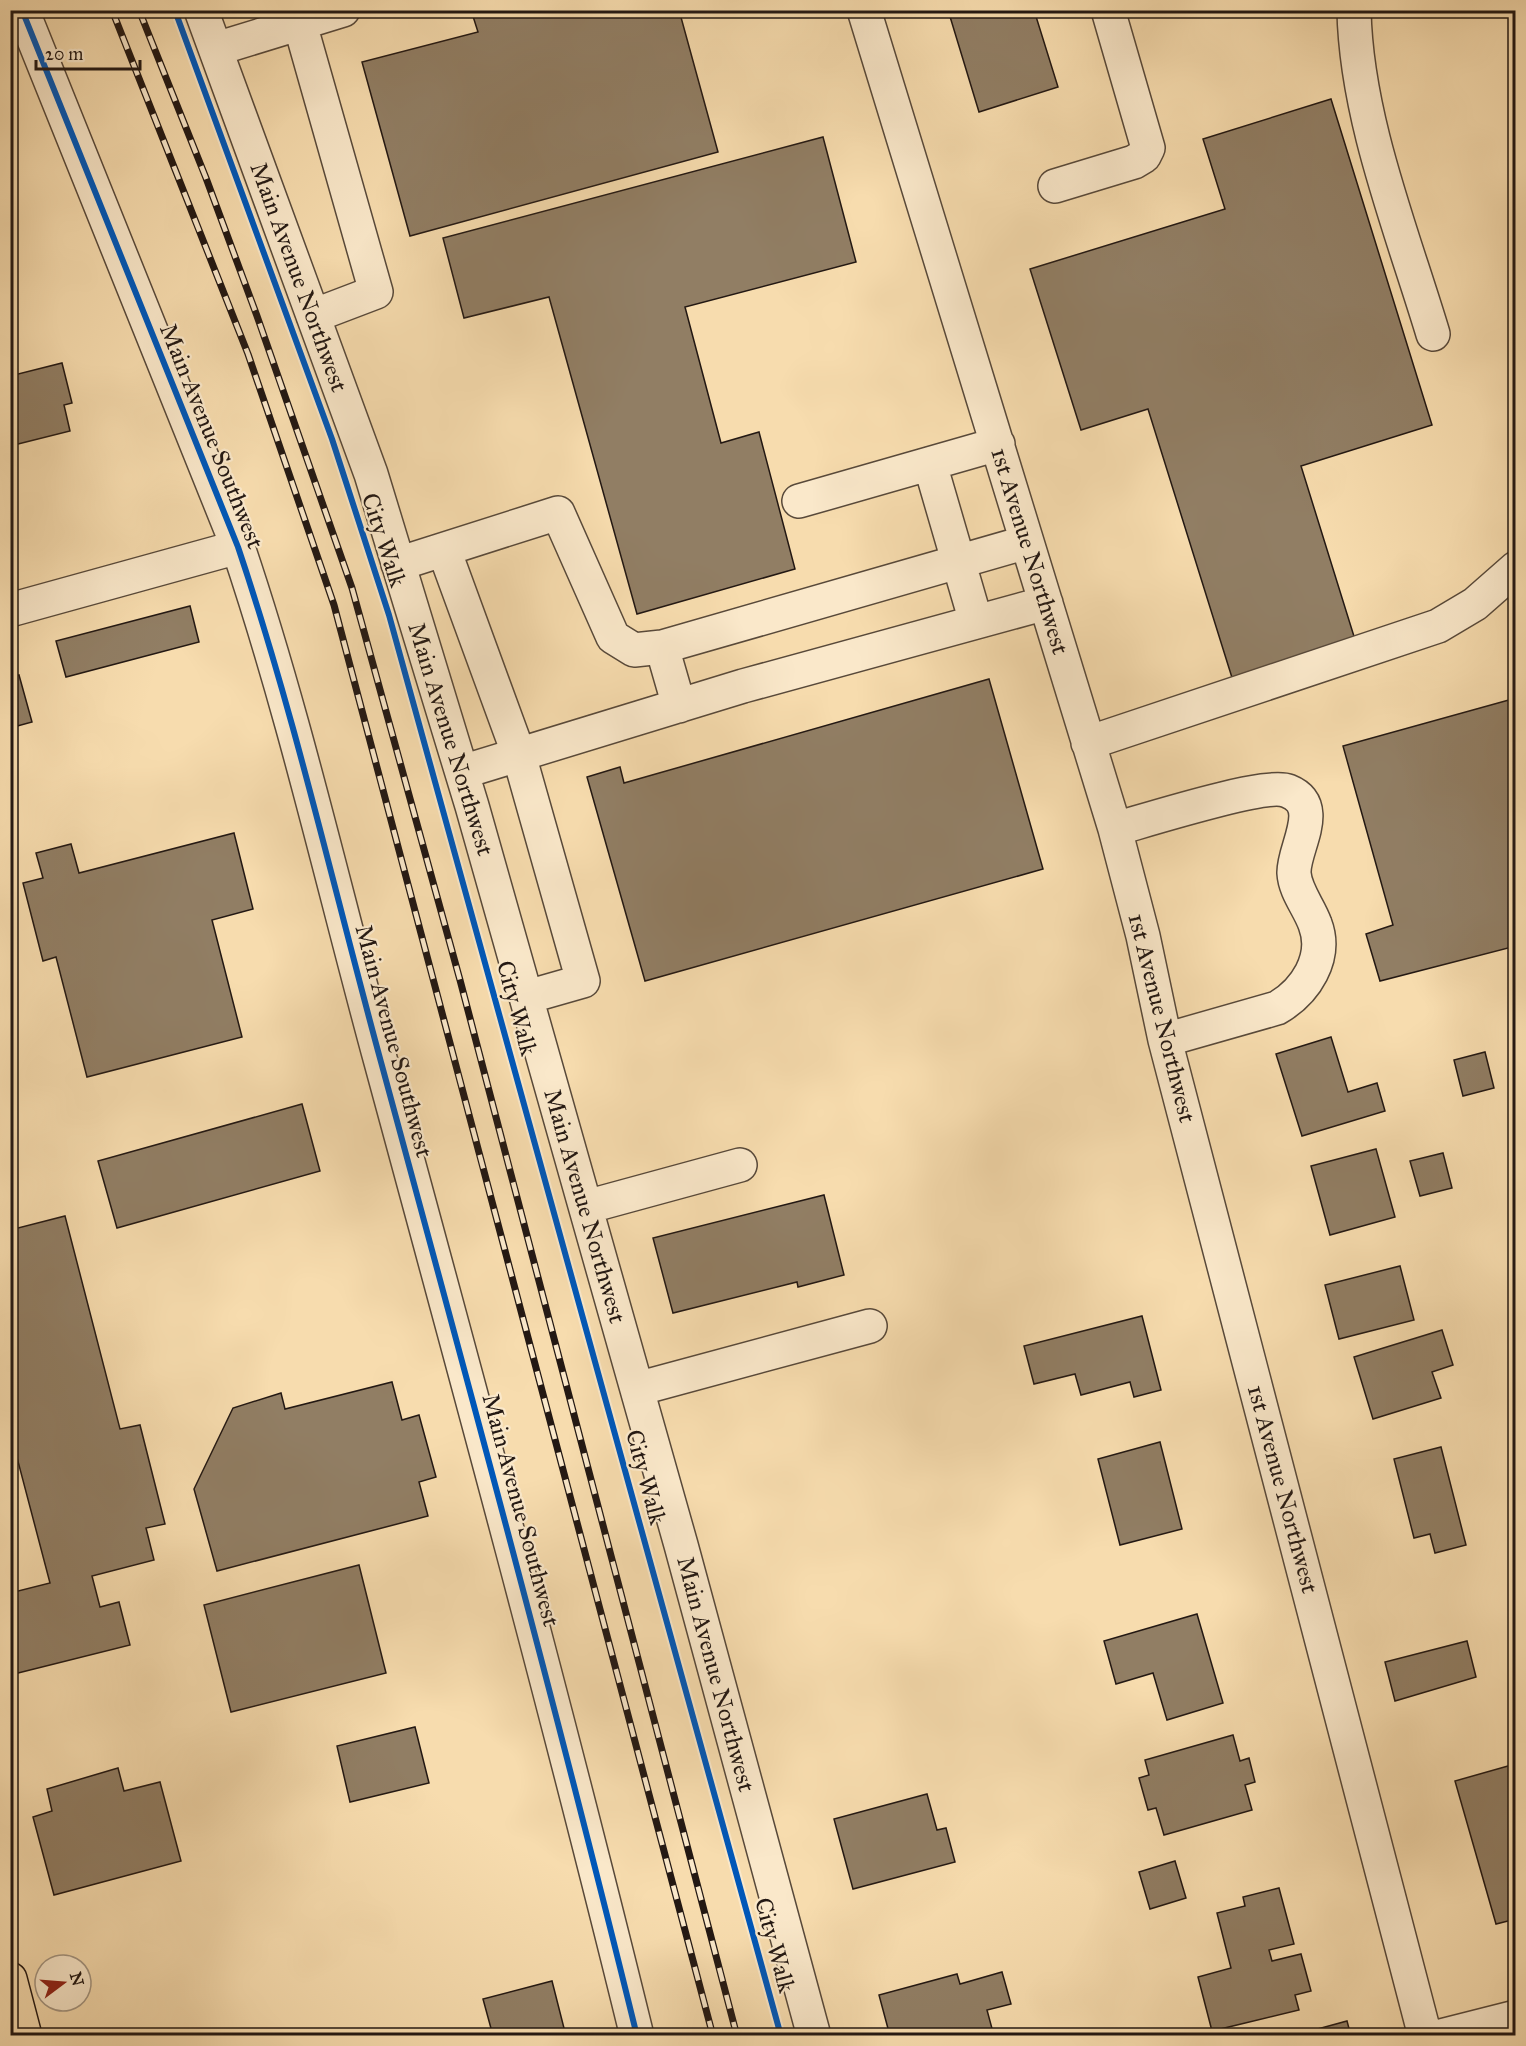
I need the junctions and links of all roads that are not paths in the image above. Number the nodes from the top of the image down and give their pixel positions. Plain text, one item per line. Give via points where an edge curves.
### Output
1 (22, 10) edge
2 (201, 10) edge
3 (343, 10) edge
4 (1108, 10) edge
5 (1354, 10) edge
6 (867, 17) edge
7 (300, 24) junction
8 (216, 49) junction
9 (1054, 186) dead end
10 (313, 316) junction
11 (1433, 334) dead end
12 (998, 444) junction
13 (930, 464) junction
14 (799, 501) dead end
15 (1028, 542) junction
16 (238, 547) junction
17 (444, 550) junction
18 (959, 562) junction
19 (398, 564) junction
20 (1515, 568) edge
21 (1046, 603) junction
22 (10, 610) edge
23 (976, 622) junction
24 (662, 647) junction
25 (679, 706) junction
26 (1088, 743) junction
27 (519, 754) junction
28 (462, 772) junction
29 (1115, 829) junction
30 (527, 997) junction
31 (1165, 1040) junction
32 (740, 1165) dead end
33 (586, 1208) junction
34 (870, 1326) dead end
35 (637, 1389) junction
36 (11, 1980) edge
37 (1515, 2017) edge
38 (25, 2036) edge
39 (637, 2036) edge
40 (814, 2036) edge
41 (1425, 2036) edge
42 (1441, 2036) edge

1 - 16 street, Main Avenue Southwest
2 - 8 street, Main Avenue Northwest
3 - 7 street
4 - 9 street via 1148,148 1134,162
5 - 11 street via 1364,101
6 - 12 street, 1st Avenue Northwest
7 - 8 street
7 - 10 street via 376,292
8 - 10 street, Main Avenue Northwest
10 - 19 street, Main Avenue Northwest via 371,474
12 - 13 street
12 - 15 street, 1st Avenue Northwest
13 - 14 street
13 - 18 street
15 - 18 street
15 - 21 street, 1st Avenue Northwest
16 - 22 street
16 - 39 street, Main Avenue Southwest via 268,638 495,1480
17 - 19 street
17 - 24 street via 558,513 613,636 634,650
17 - 27 street
18 - 23 street
18 - 24 street
19 - 28 street, Main Avenue Northwest
20 - 26 street via 1475,604 1438,626
21 - 23 street
21 - 26 street, 1st Avenue Northwest
23 - 25 street
24 - 25 street
25 - 27 street
26 - 29 street, 1st Avenue Northwest
27 - 28 street
27 - 30 street via 583,981
28 - 30 street, Main Avenue Northwest
29 - 31 street, 1st Avenue Northwest
29 - 31 street via 1276,789 1289,791 1300,800 1307,822 1294,861 1294,877 1316,926 1316,961 1310,976 1291,1000 1277,1008
30 - 33 street, Main Avenue Northwest
31 - 41 street, 1st Avenue Northwest
32 - 33 street
33 - 35 street, Main Avenue Northwest
34 - 35 street
35 - 40 street, Main Avenue Northwest
36 - 38 main road
37 - 42 street

